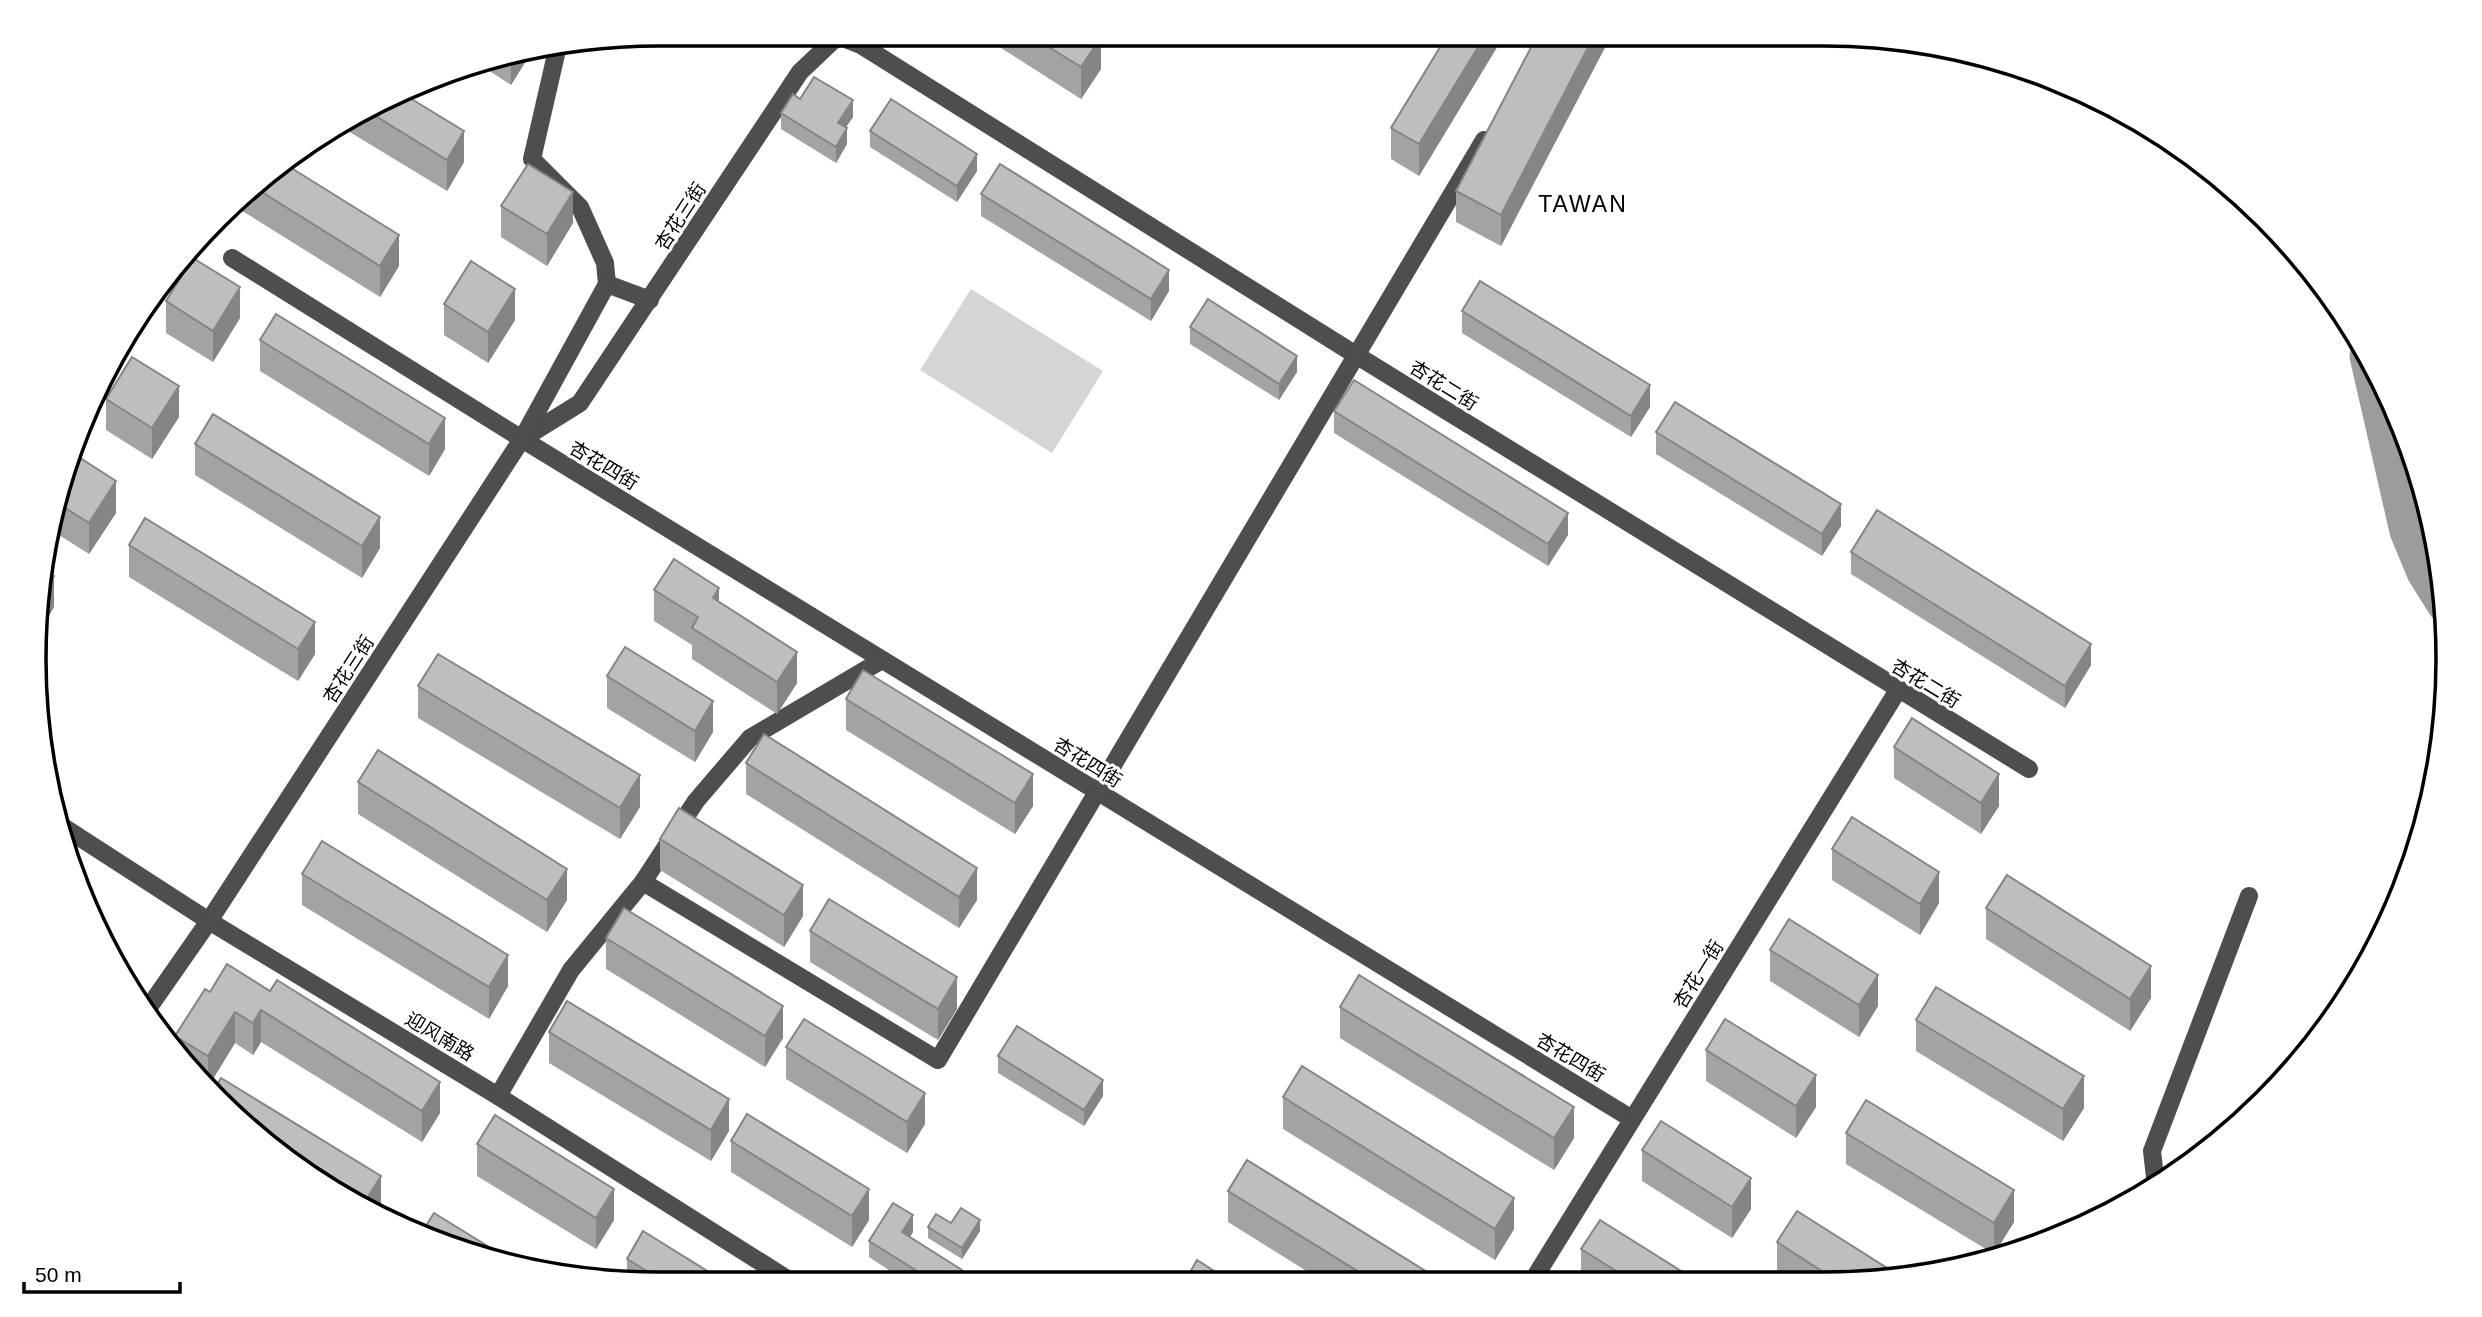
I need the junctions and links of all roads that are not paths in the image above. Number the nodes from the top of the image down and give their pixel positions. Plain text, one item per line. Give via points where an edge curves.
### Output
1 (827, 46) edge
2 (863, 46) edge
3 (556, 54) edge
4 (1490, 130) edge
5 (232, 258) dead end
6 (607, 284) junction
7 (650, 300) junction
8 (1356, 355) junction
9 (522, 439) junction
10 (883, 660) junction
11 (1898, 690) junction
12 (2029, 769) dead end
13 (1097, 792) junction
14 (70, 832) edge
15 (643, 882) junction
16 (2249, 896) dead end
17 (209, 921) junction
18 (152, 1003) edge
19 (498, 1096) junction
20 (1632, 1119) junction
21 (2155, 1174) edge
22 (776, 1272) edge
23 (1538, 1272) edge

1 - 7 street, 杏花三街 via 800,72
2 - 8 street, 杏花二街
3 - 6 street via 532,159 580,207 605,263
4 - 8 street
5 - 9 street, 杏花四街
6 - 7 street
6 - 9 street, 杏花三街
7 - 9 street, 杏花三街 via 580,403
8 - 11 street, 杏花二街
8 - 13 street
9 - 10 street, 杏花四街
9 - 17 street, 杏花三街
10 - 13 street, 杏花四街
10 - 15 street via 750,738 696,801
11 - 12 street, 杏花二街
11 - 20 street, 杏花一街
13 - 15 street via 938,1060
13 - 20 street, 杏花四街
14 - 17 street, 迎风南路
15 - 19 street via 571,970
16 - 21 street via 2152,1151
17 - 18 street, 杏花三街
17 - 19 street, 迎风南路
19 - 22 street, 迎风南路
20 - 23 street, 杏花一街

